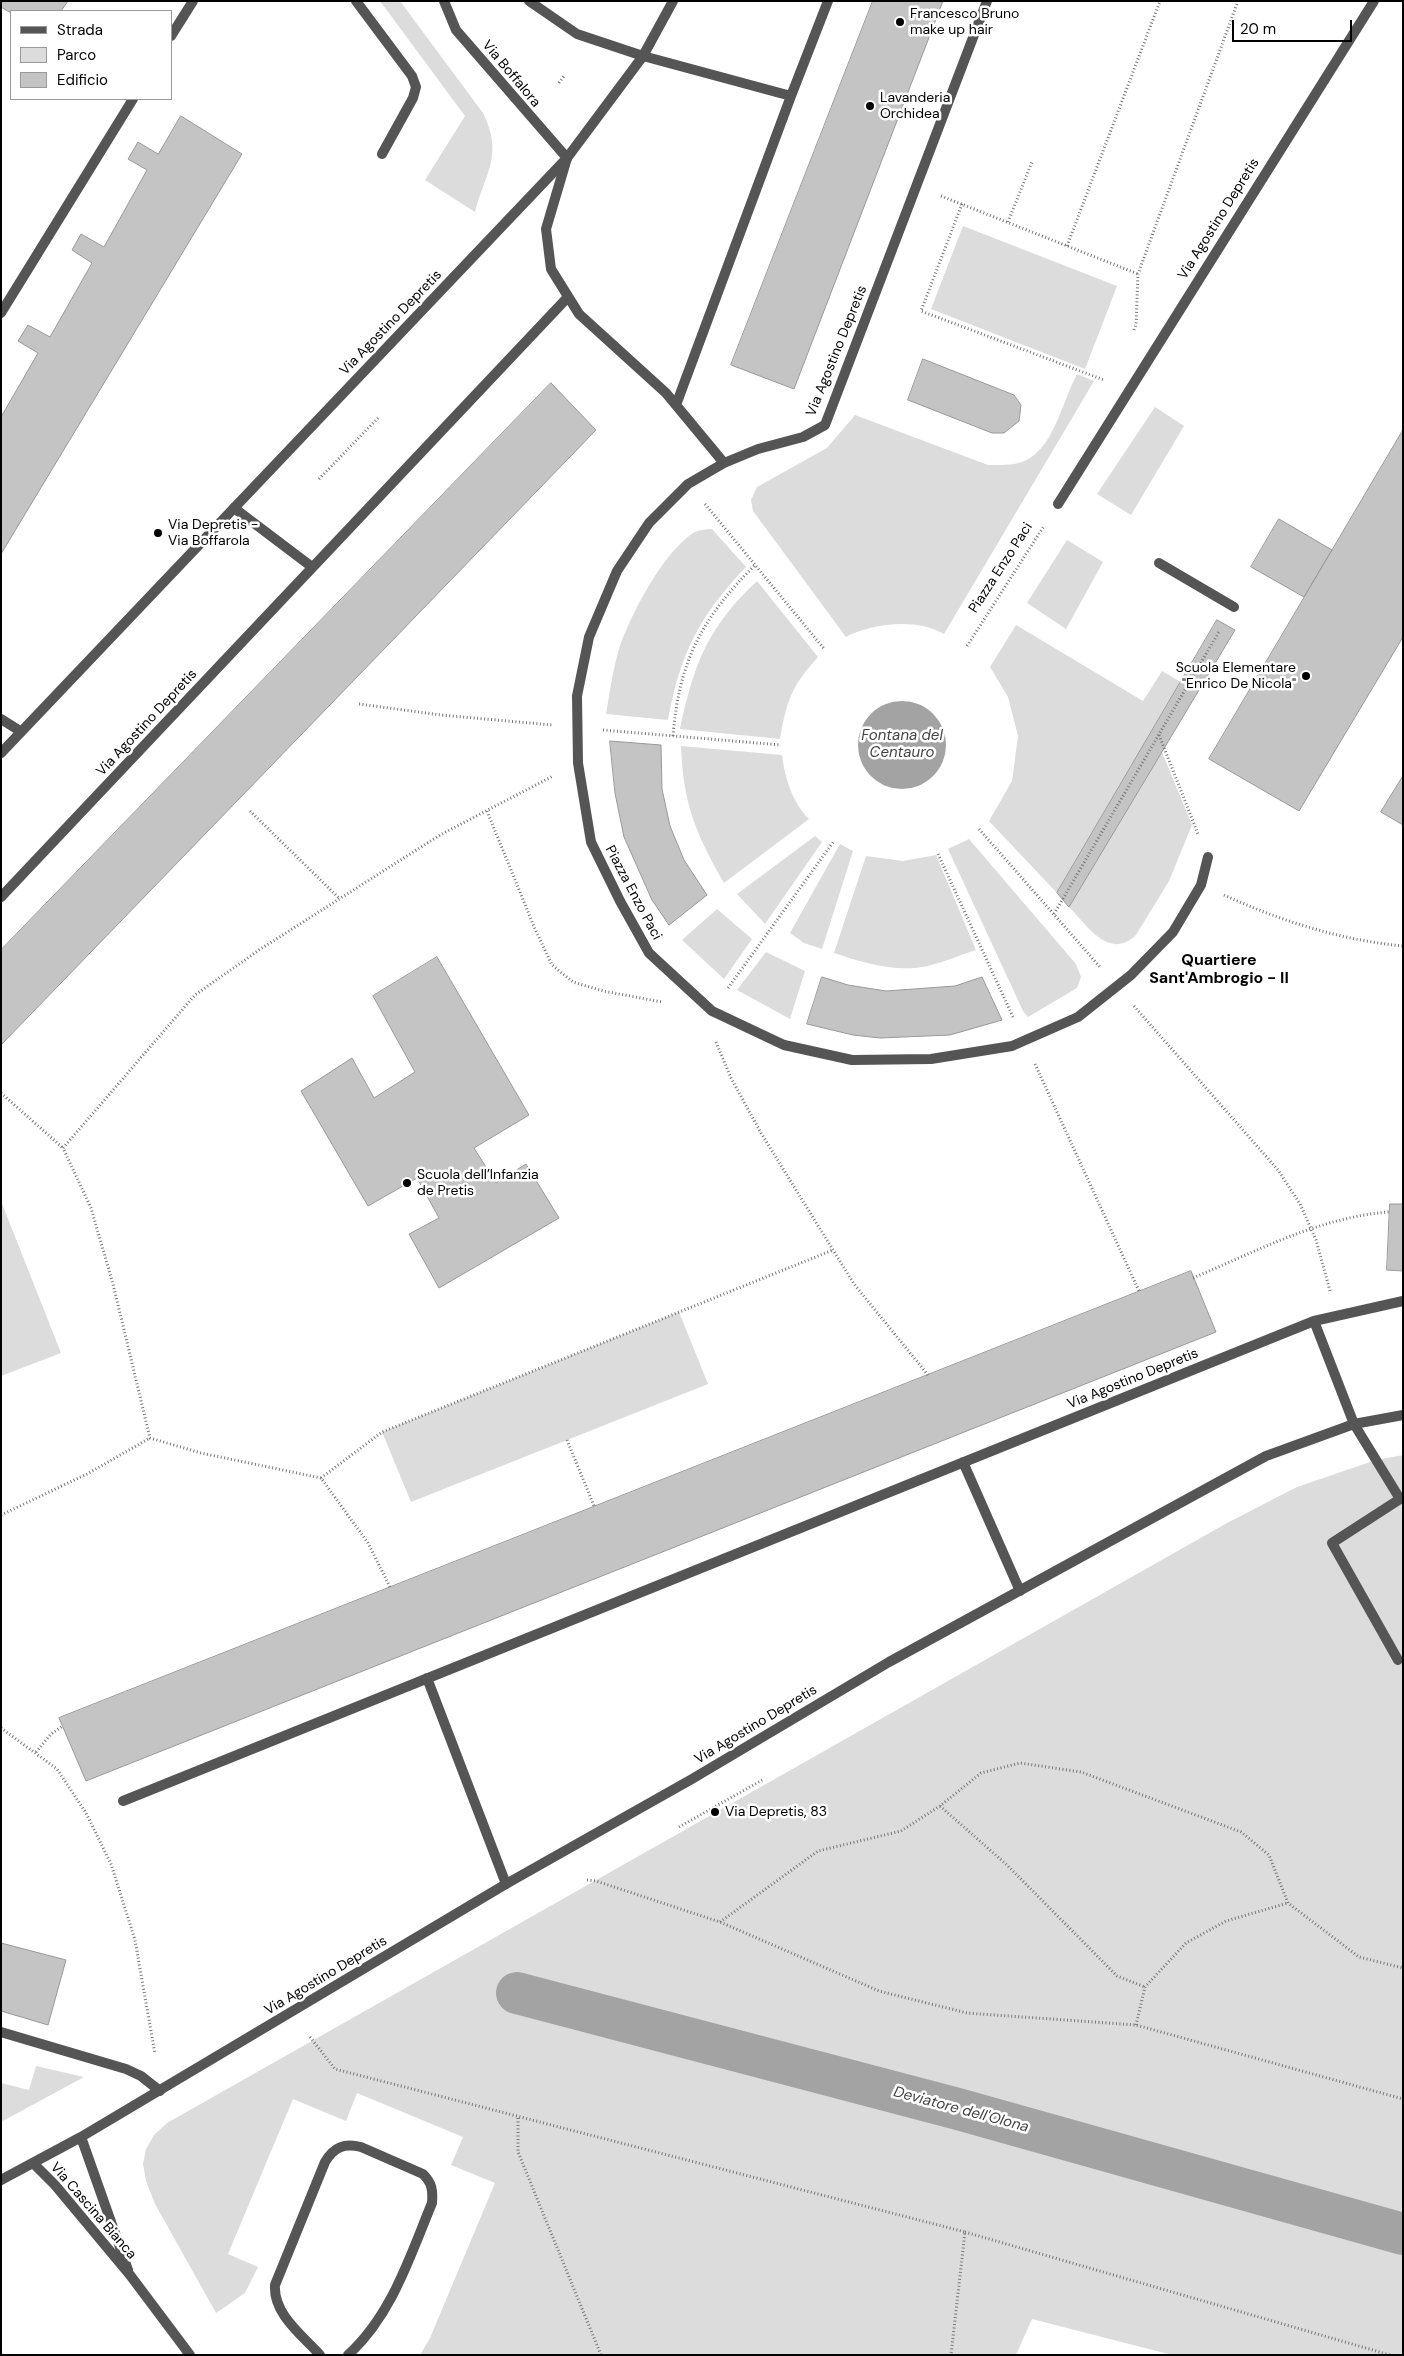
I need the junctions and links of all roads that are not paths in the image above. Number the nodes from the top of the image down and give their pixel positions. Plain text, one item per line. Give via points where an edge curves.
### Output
1 (193, 1) edge
2 (356, 1) edge
3 (444, 1) edge
4 (529, 1) edge
5 (673, 1) edge
6 (828, 1) edge
7 (987, 1) edge
8 (1374, 1) edge
9 (172, 34) edge
10 (643, 56) junction
11 (790, 96) junction
12 (132, 100) edge
13 (382, 154) dead end
14 (568, 158) junction
15 (568, 296) junction
16 (1, 313) edge
17 (676, 404) junction
18 (724, 463) junction
19 (1058, 504) road end
20 (234, 508) junction
21 (1159, 563) dead end
22 (312, 567) junction
23 (1234, 607) road end
24 (1, 719) edge
25 (20, 731) junction
26 (1, 753) edge
27 (1208, 857) road end
28 (1, 897) edge
29 (1403, 1301) edge
30 (1314, 1321) junction
31 (1403, 1415) edge
32 (1354, 1424) junction
33 (963, 1462) junction
34 (1020, 1591) junction
35 (1398, 1660) dead end
36 (427, 1678) junction
37 (123, 1800) dead end
38 (506, 1884) junction
39 (1, 2032) edge
40 (160, 2091) junction
41 (81, 2137) junction
42 (34, 2164) junction
43 (1, 2180) edge
44 (130, 2275) junction
45 (190, 2355) edge
46 (320, 2355) edge
47 (348, 2355) edge

1 - 9 street
2 - 13 street via 412,76 416,87
3 - 14 street, Via Boffalora via 456,30
4 - 10 street via 577,34
5 - 10 street, Via Agostino Depretis
6 - 11 street
7 - 18 street, Via Agostino Depretis via 825,425 803,437 758,449
8 - 19 street, Via Agostino Depretis
10 - 11 street
10 - 14 street, Via Agostino Depretis
11 - 17 street
12 - 16 street
14 - 15 street, Via Agostino Depretis via 546,229 551,269
14 - 20 street, Via Agostino Depretis
15 - 17 street, Via Agostino Depretis via 579,314
15 - 22 street, Via Agostino Depretis
17 - 18 street, Via Agostino Depretis
18 - 27 street, Piazza Enzo Paci via 688,484 649,523 617,571 589,637 577,696 578,763 591,842 649,953 712,1011 784,1045 852,1060 932,1059 1012,1046 1078,1018 1173,932 1200,885
20 - 22 street
20 - 25 street, Via Agostino Depretis
21 - 23 street
22 - 28 street, Via Agostino Depretis
24 - 25 street
25 - 26 street, Via Agostino Depretis
29 - 30 street, Via Agostino Depretis
30 - 32 street
30 - 33 street, Via Agostino Depretis
31 - 32 street, Via Agostino Depretis
32 - 34 street, Via Agostino Depretis via 1266,1456
32 - 35 street via 1400,1499 1332,1543
33 - 34 street
33 - 36 street, Via Agostino Depretis
34 - 38 street, Via Agostino Depretis via 889,1662
36 - 37 street, Via Agostino Depretis
36 - 38 street
38 - 40 street, Via Agostino Depretis
39 - 40 street via 126,2069
40 - 41 street, Via Agostino Depretis
41 - 42 street, Via Agostino Depretis
41 - 44 street, Via Cascina Bianca
42 - 43 street, Via Agostino Depretis
42 - 44 street, Via Cascina Bianca
44 - 45 street, Via Cascina Bianca
46 - 47 street via 282,2313 274,2295 275,2285 325,2162 331,2152 350,2145 423,2174 433,2193 432,2203 387,2305 372,2330

